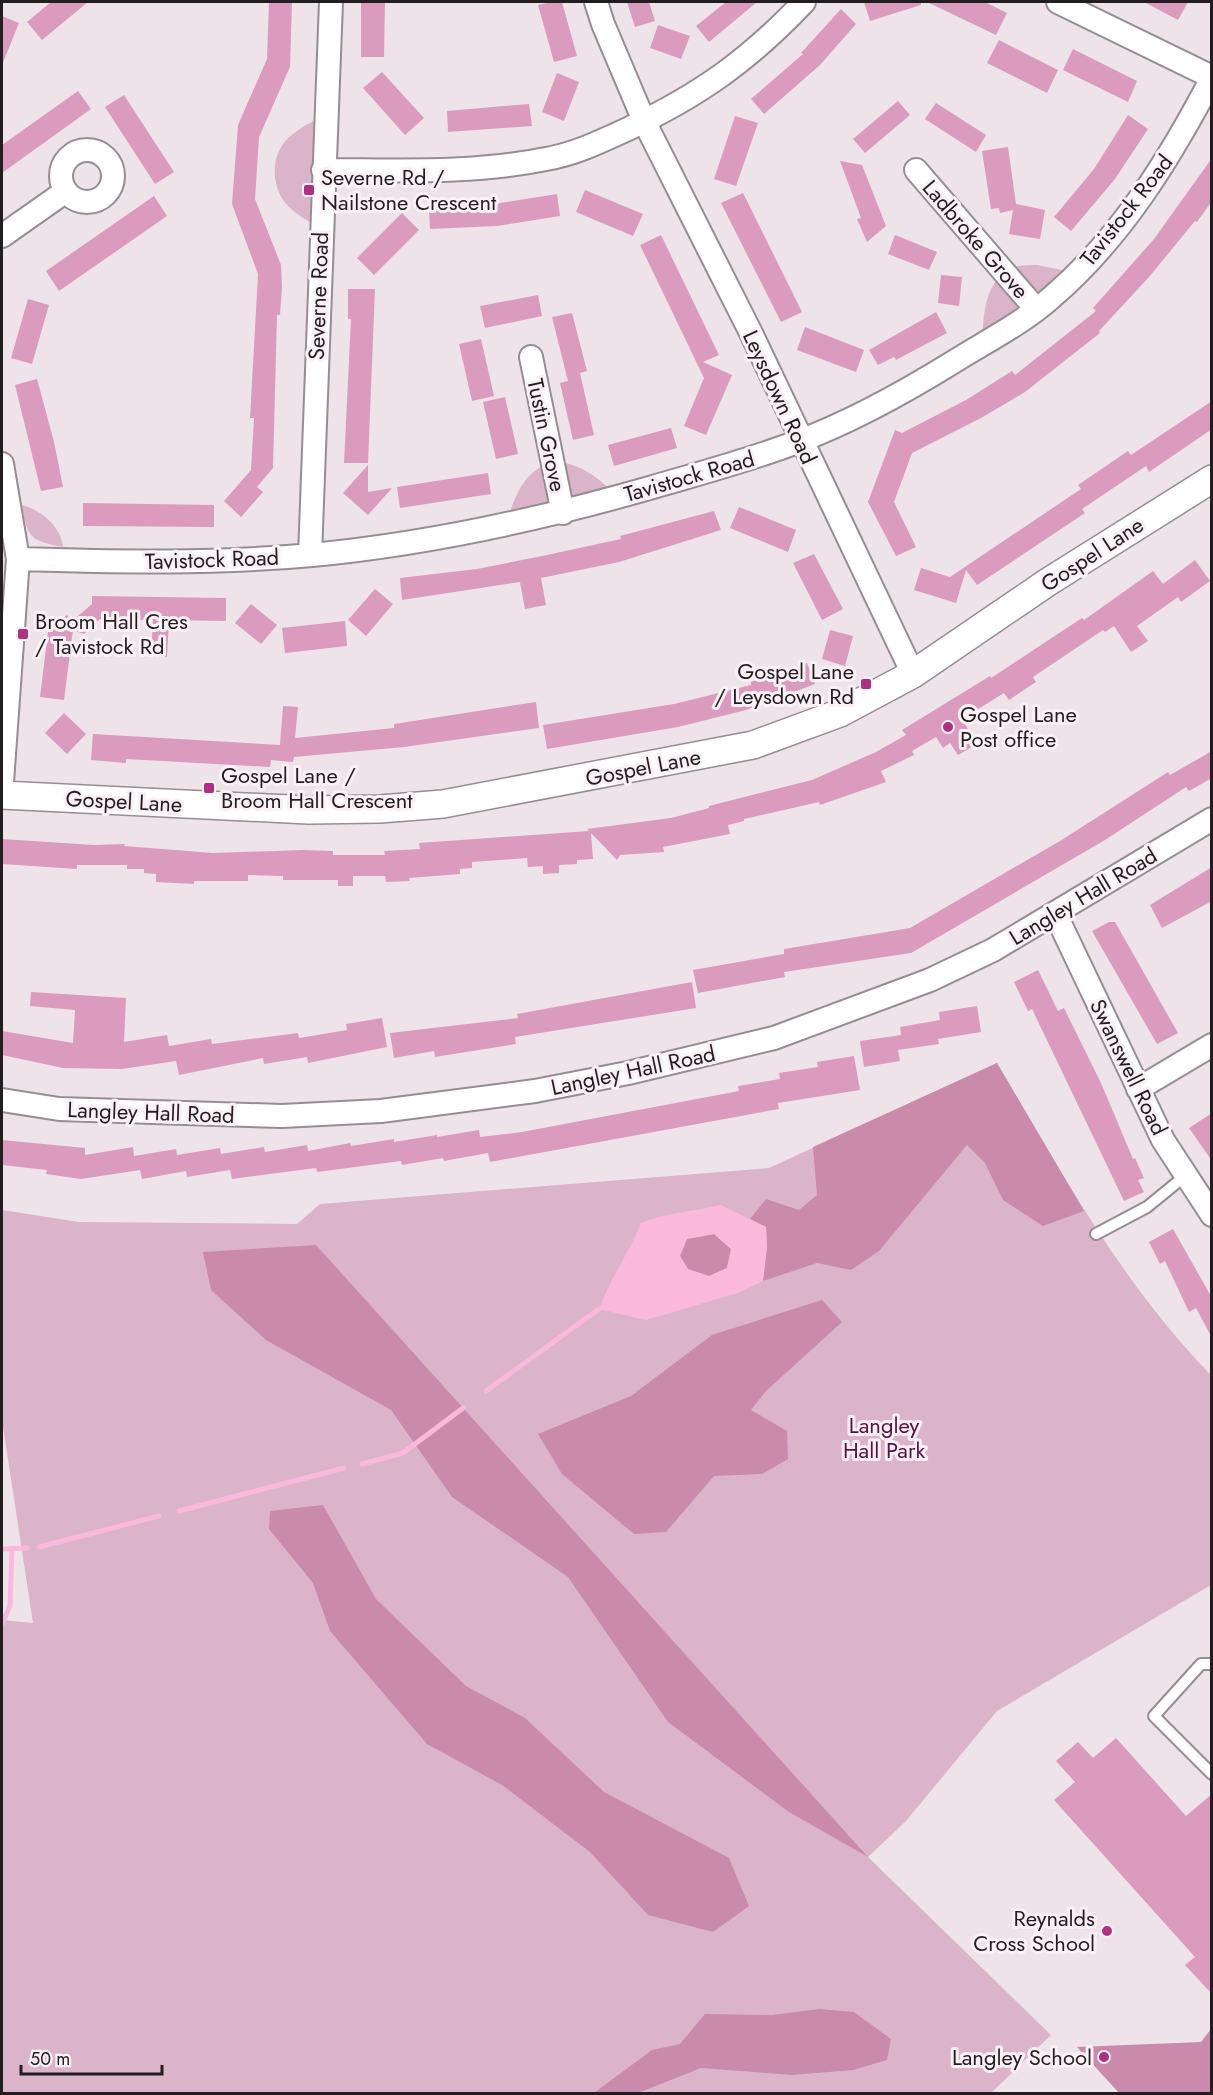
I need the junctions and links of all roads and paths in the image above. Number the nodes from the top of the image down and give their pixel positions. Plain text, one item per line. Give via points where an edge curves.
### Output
1 (331, 2) edge
2 (596, 2) edge
3 (804, 2) edge
4 (1058, 2) edge
5 (1212, 77) edge
6 (644, 122) junction
7 (323, 170) junction
8 (916, 170) dead end
9 (66, 190) dead end
10 (2, 236) edge
11 (1036, 309) junction
12 (531, 357) dead end
13 (801, 441) junction
14 (2, 464) edge
15 (1212, 479) edge
16 (563, 513) junction
17 (310, 555) junction
18 (18, 559) junction
19 (913, 674) junction
20 (2, 783) edge
21 (2, 795) edge
22 (1212, 819) edge
23 (1055, 913) junction
24 (1212, 1045) edge
25 (1138, 1089) junction
26 (2, 1100) edge
27 (1185, 1176) junction
28 (1212, 1215) edge
29 (1096, 1234) dead end
30 (1212, 1664) edge
31 (1212, 1774) edge

1 - 7 street, Severne Road
2 - 6 street, Leysdown Road
3 - 6 street via 757,48 708,87
4 - 5 street
5 - 11 street, Tavistock Road via 1176,146 1116,231
6 - 7 street via 580,149 521,164 472,169
6 - 13 street, Leysdown Road
7 - 17 street, Severne Road
8 - 11 street, Ladbroke Grove
9 - 10 street
11 - 13 street, Tavistock Road via 914,387
12 - 16 street, Tustin Grove
13 - 16 street, Tavistock Road
13 - 19 street, Leysdown Road
14 - 18 street
15 - 19 street, Gospel Lane via 1048,582
16 - 17 street, Tavistock Road via 441,537
17 - 18 street, Tavistock Road via 167,562
18 - 20 street
19 - 21 street, Gospel Lane via 840,713 753,746 443,804 308,810
22 - 23 street, Langley Hall Road
23 - 25 street, Swanswell Road
23 - 26 street, Langley Hall Road via 993,950 930,980 774,1038 535,1091 381,1111 282,1116 59,1109
24 - 25 street
25 - 27 street, Swanswell Road
27 - 28 street, Swanswell Road
27 - 29 lane via 1147,1207
30 - 31 lane via 1201,1664 1154,1716

